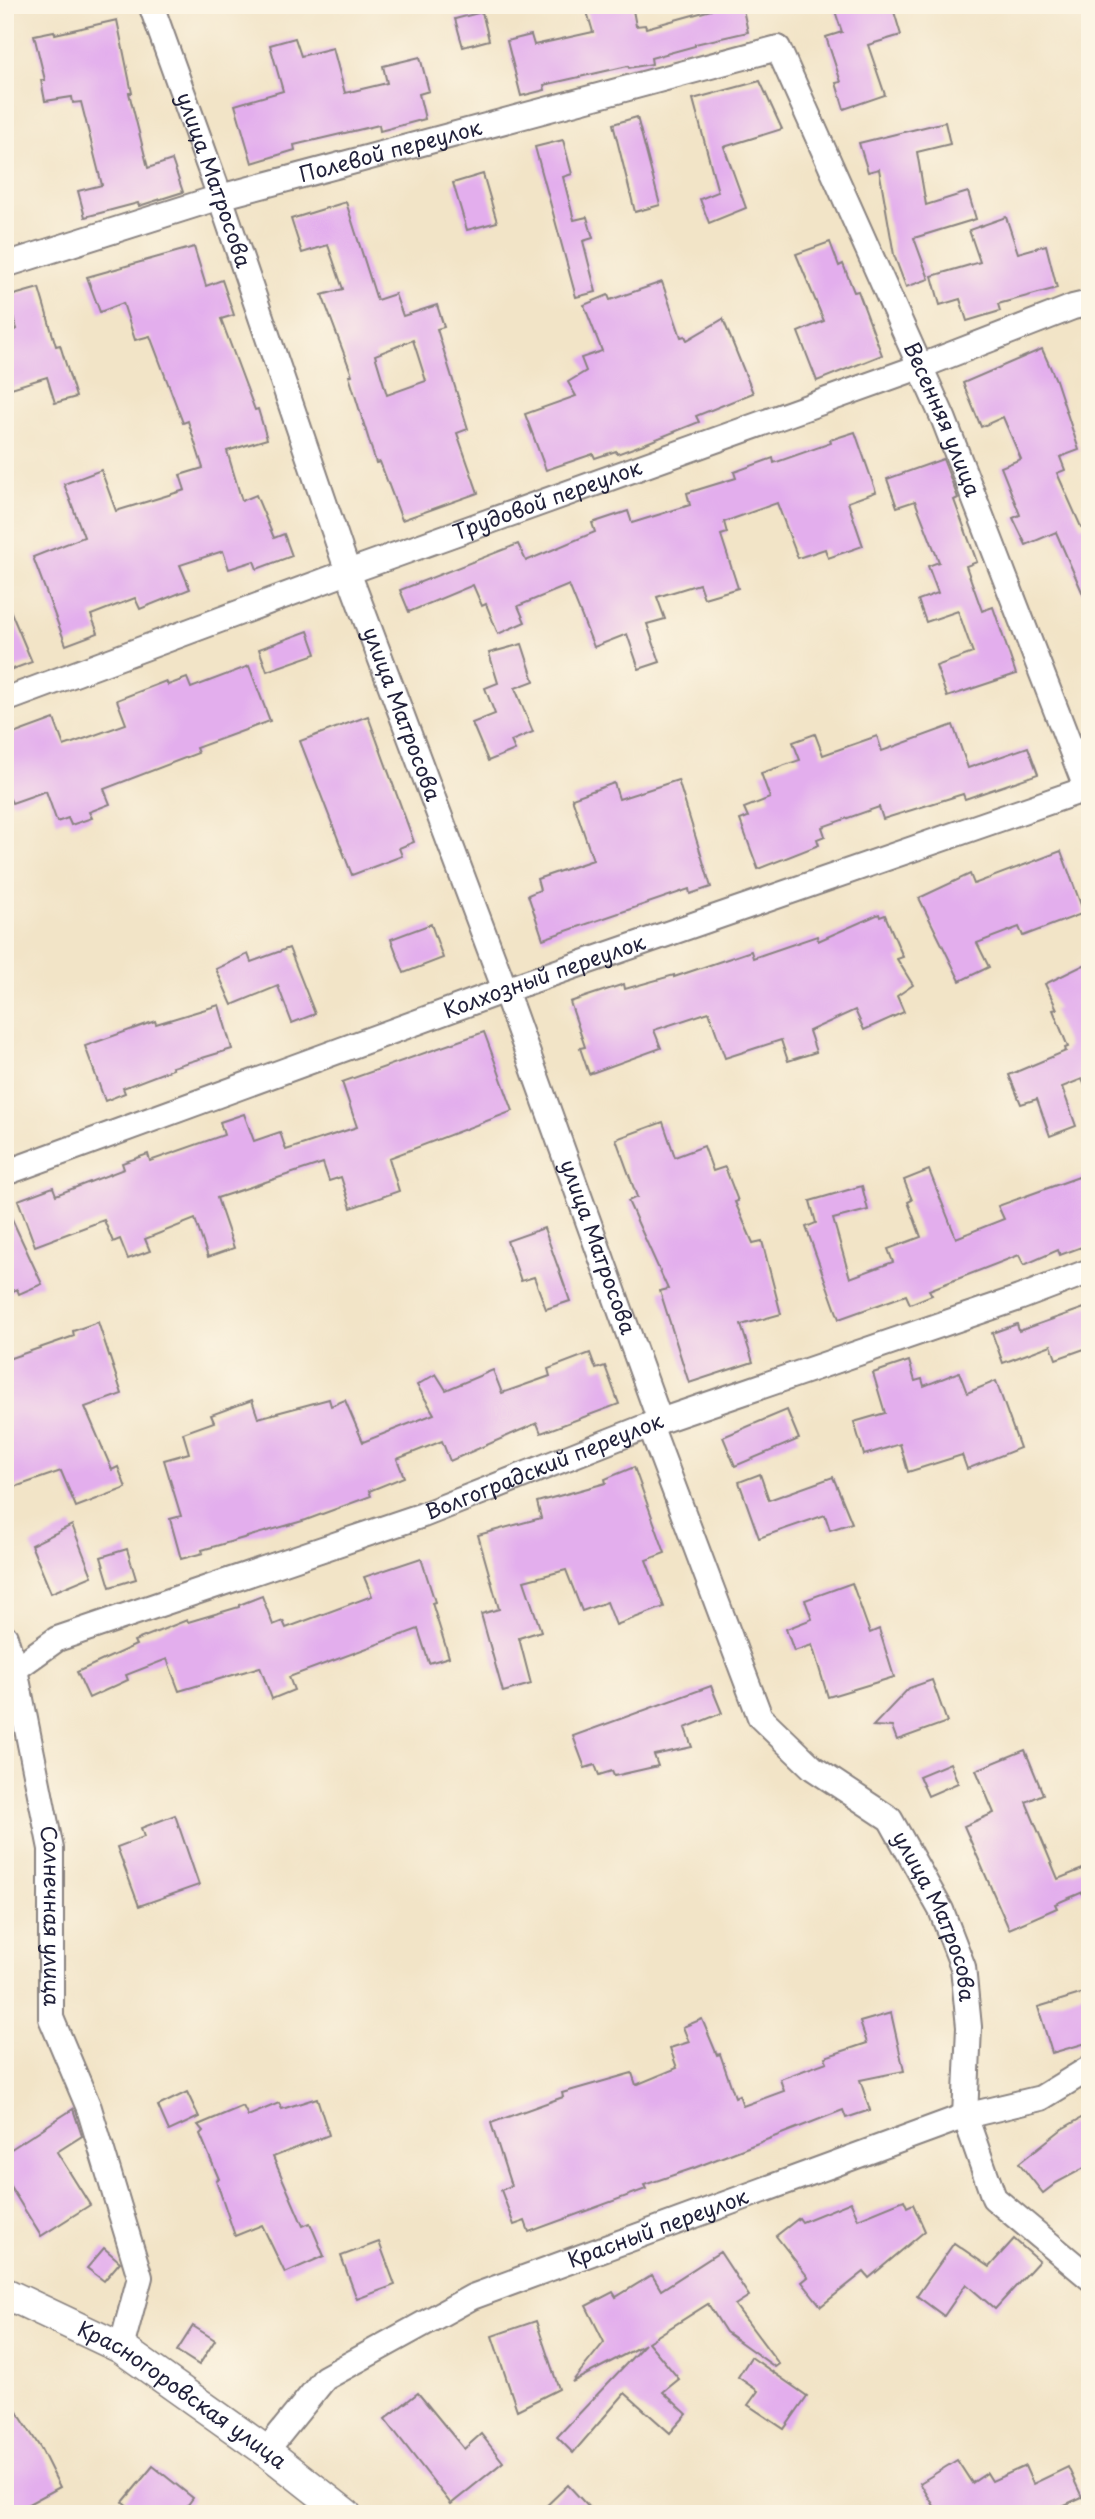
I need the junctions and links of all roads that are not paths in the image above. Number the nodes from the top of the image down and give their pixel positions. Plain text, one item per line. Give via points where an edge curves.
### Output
1 (152, 5) edge
2 (778, 48) joint
3 (220, 197) junction
4 (5, 265) edge
5 (1090, 303) edge
6 (919, 367) junction
7 (348, 572) junction
8 (5, 700) edge
9 (1088, 794) edge
10 (505, 989) junction
11 (5, 1173) edge
12 (1090, 1271) edge
13 (655, 1423) junction
14 (5, 1637) edge
15 (10, 1670) edge
16 (1090, 2068) edge
17 (965, 2116) junction
18 (1090, 2278) edge
19 (5, 2293) edge
20 (121, 2348) junction
21 (266, 2451) junction
22 (346, 2514) edge

1 - 3 street, улица Матросова
2 - 3 street, Полевой переулок
2 - 6 street, Весенняя улица
3 - 4 street, Полевой переулок
3 - 7 street, улица Матросова
5 - 6 street, Трудовой переулок
6 - 7 street, Трудовой переулок
6 - 9 street, Весенняя улица via 944,420
7 - 8 street, Трудовой переулок
7 - 10 street, улица Матросова
9 - 10 street, Колхозный переулок
10 - 11 street, Колхозный переулок
10 - 13 street, улица Матросова
12 - 13 street, Волгоградский переулок
13 - 15 street, Волгоградский переулок via 423,1516 57,1639
13 - 17 street, улица Матросова via 760,1717 813,1768 890,1819 941,1910 963,1967 969,2027
14 - 15 street, Солнечная улица
15 - 20 street, Солнечная улица via 51,1849 51,2018 89,2108 140,2277
16 - 17 street, Красный переулок via 1041,2098
17 - 18 street, улица Матросова via 994,2198
17 - 21 street, Красный переулок via 472,2297 325,2378
19 - 20 street, Красногоровская улица
20 - 21 street, Красногоровская улица
21 - 22 street, Красногоровская улица

